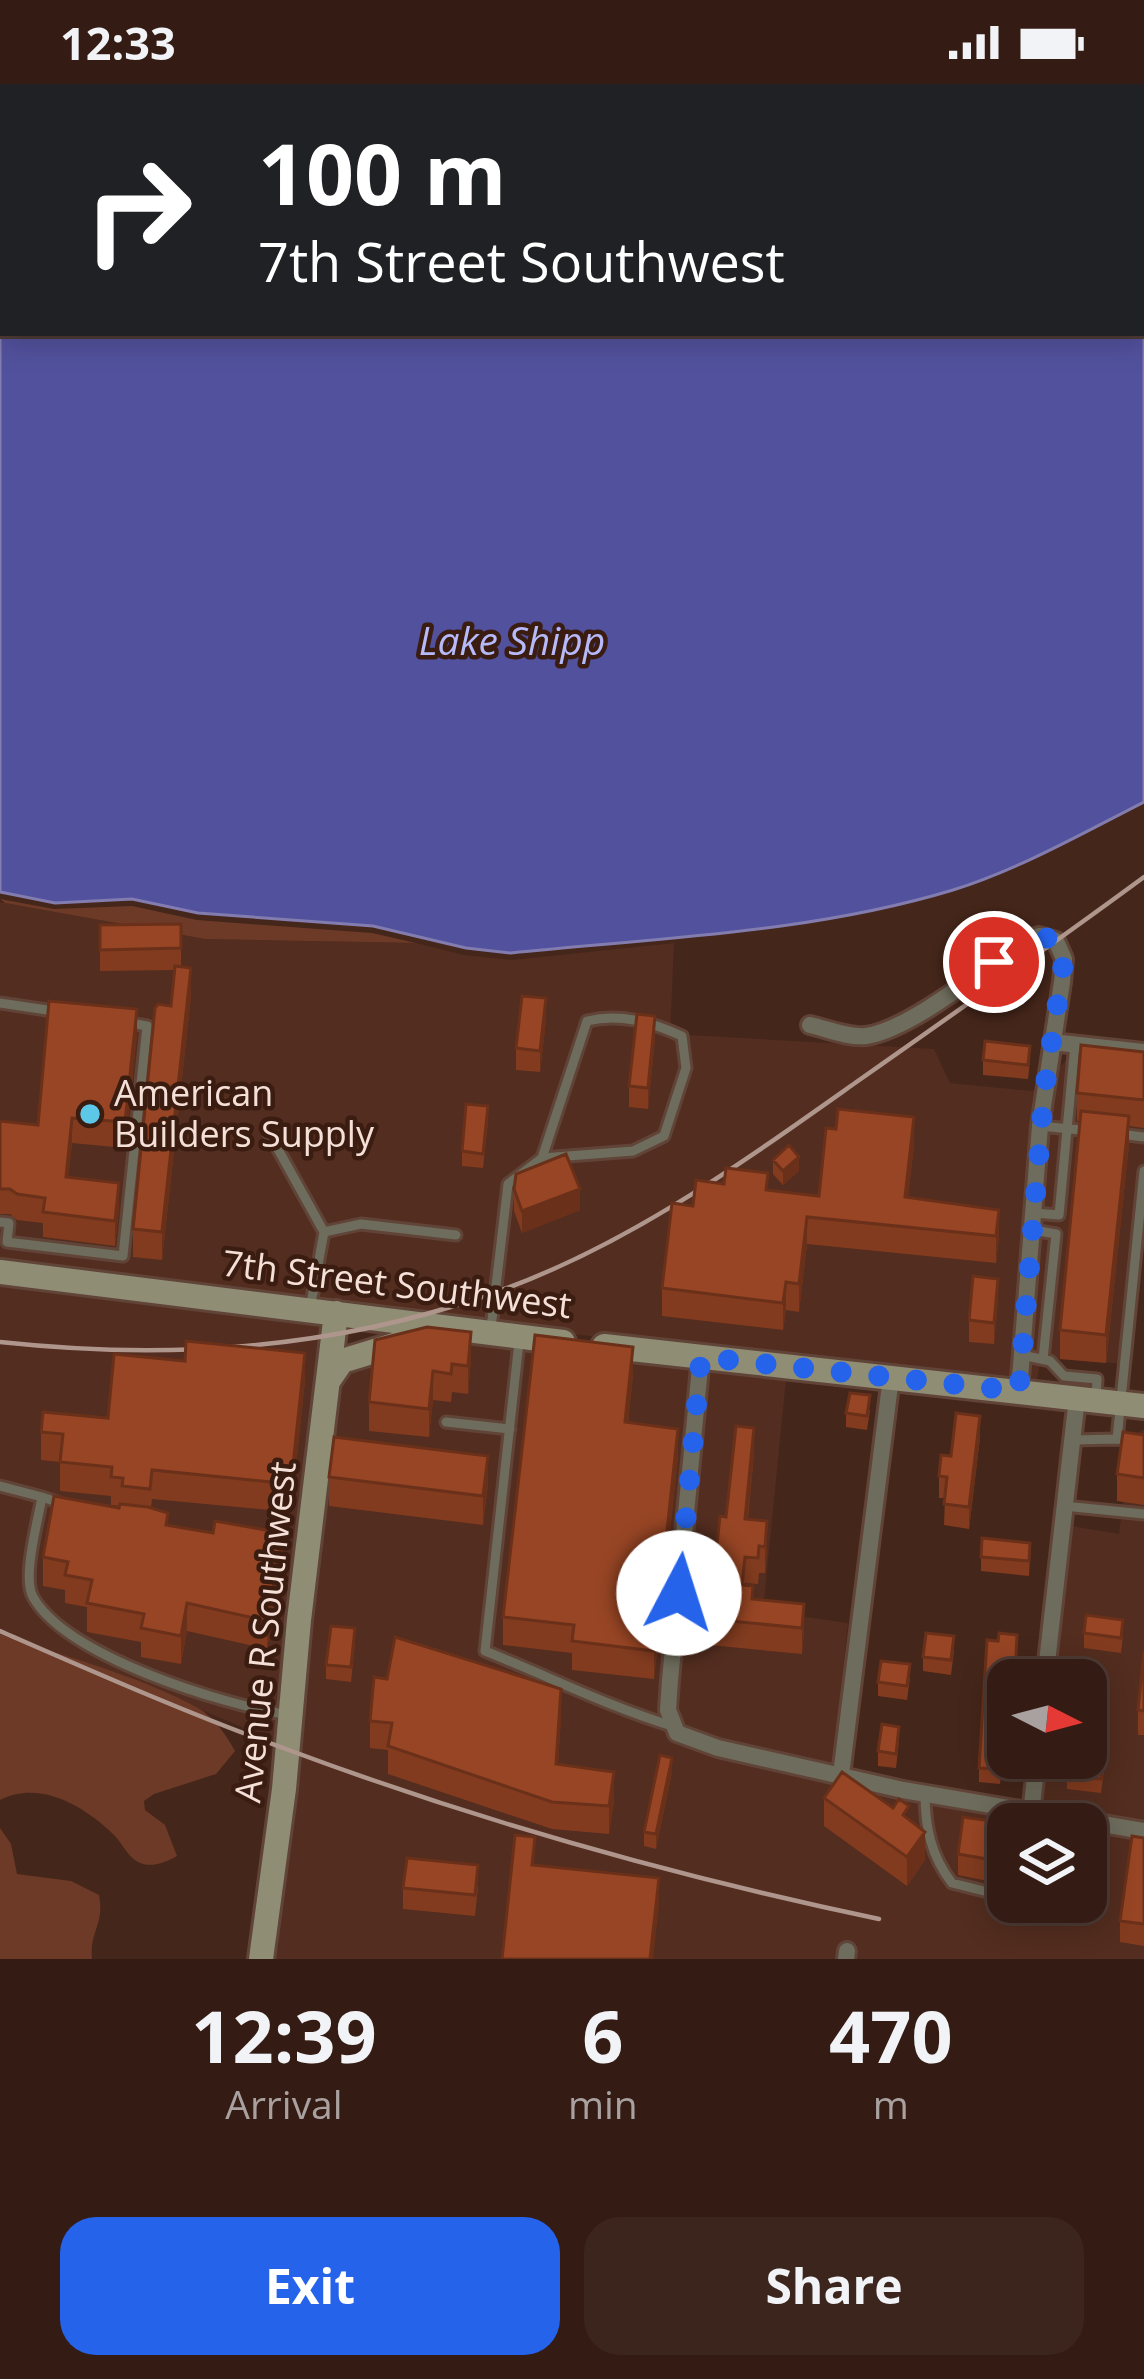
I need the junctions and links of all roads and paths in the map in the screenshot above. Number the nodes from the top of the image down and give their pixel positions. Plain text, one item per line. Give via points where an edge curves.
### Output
1 (0, 1003) edge
2 (63, 1013) edge
3 (126, 1022) edge
4 (810, 1025) dead end
5 (1052, 1042) junction
6 (1074, 1052) junction
7 (1144, 1052) edge
8 (1097, 1061) edge
9 (1040, 1126) junction
10 (1066, 1129) junction
11 (269, 1133) dead end
12 (1144, 1137) edge
13 (542, 1158) junction
14 (1144, 1171) edge
15 (0, 1222) edge
16 (1033, 1222) junction
17 (324, 1232) junction
18 (456, 1235) dead end
19 (0, 1272) edge
20 (310, 1309) junction
21 (336, 1312) junction
22 (456, 1328) junction
23 (490, 1333) junction
24 (520, 1336) junction
25 (1022, 1355) junction
26 (701, 1357) junction
27 (1043, 1359) junction
28 (891, 1376) junction
29 (329, 1380) junction
30 (1019, 1391) junction
31 (1087, 1399) junction
32 (1133, 1404) edge
33 (446, 1422) dead end
34 (509, 1429) junction
35 (1117, 1439) junction
36 (1072, 1440) junction
37 (1144, 1442) edge
38 (0, 1486) edge
39 (42, 1497) junction
40 (1064, 1506) junction
41 (81, 1510) edge
42 (1144, 1514) edge
43 (1047, 1659) edge
44 (289, 1715) junction
45 (674, 1729) junction
46 (841, 1775) junction
47 (925, 1794) junction
48 (987, 1806) edge
49 (1107, 1826) edge
50 (1144, 1831) edge
51 (987, 1892) edge
52 (262, 1959) edge

1 - 2 lane
3 - 15 lane via 147,1026 123,1256 7,1242 8,1223
4 - 5 street via 877,1033 1039,937 1056,941 1064,959
5 - 6 street
5 - 9 street
6 - 7 street
6 - 8 lane
6 - 10 lane
9 - 10 lane
9 - 16 street
10 - 12 lane
10 - 16 lane via 1059,1215
11 - 17 lane
13 - 13 lane via 633,1150 664,1136 686,1068 682,1036 609,1016 587,1021
13 - 23 lane via 508,1184
14 - 32 lane
16 - 25 street
16 - 27 lane via 1056,1234
17 - 18 lane via 361,1224
17 - 20 lane
19 - 20 street, 7th Street Southwest
20 - 21 street, 7th Street Southwest
21 - 22 street, 7th Street Southwest
21 - 29 street, Avenue R Southwest
22 - 23 street, 7th Street Southwest
22 - 29 street via 342,1361
23 - 24 street, 7th Street Southwest
24 - 26 street, 7th Street Southwest
24 - 34 lane
25 - 27 lane
25 - 30 street
26 - 28 street, 7th Street Southwest
26 - 45 street via 670,1680
27 - 31 lane via 1064,1376 1097,1379
28 - 30 street, 7th Street Southwest
28 - 46 street
29 - 44 street, Avenue R Southwest via 298,1544
30 - 31 street, 7th Street Southwest
31 - 32 street, 7th Street Southwest
31 - 36 street
32 - 35 lane
33 - 34 lane
34 - 45 lane via 485,1651
35 - 36 lane
35 - 37 lane
36 - 40 street
38 - 39 lane
39 - 41 lane
39 - 44 lane via 31,1595 60,1627 88,1648 220,1700
40 - 42 lane
40 - 43 street
44 - 52 street, Avenue R Southwest
45 - 46 street via 718,1748
46 - 47 street
47 - 48 street
47 - 51 lane via 932,1850 952,1883
49 - 50 street

